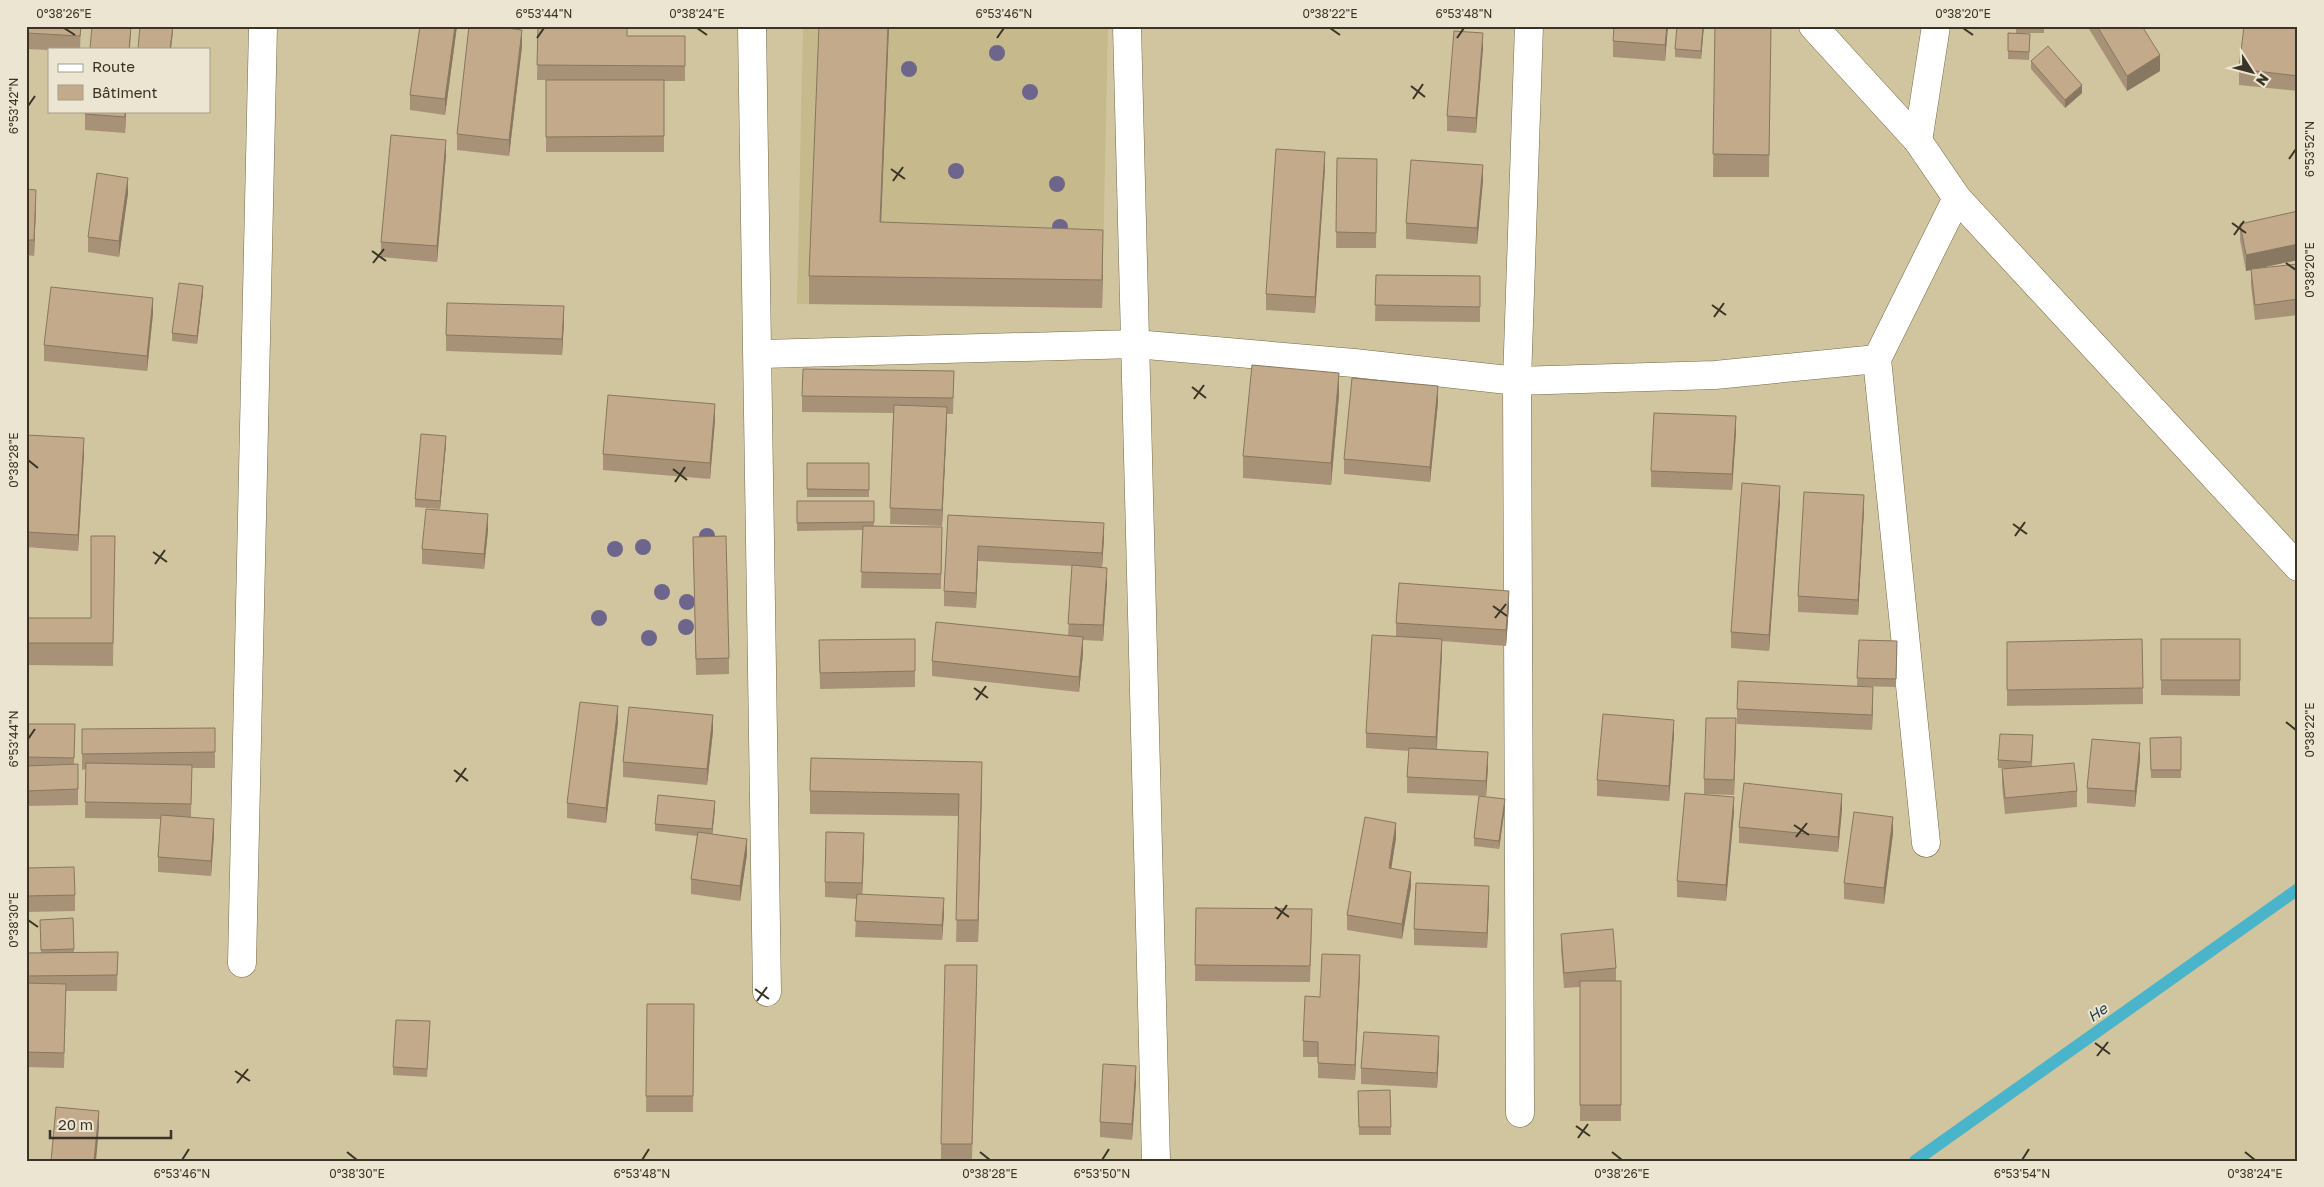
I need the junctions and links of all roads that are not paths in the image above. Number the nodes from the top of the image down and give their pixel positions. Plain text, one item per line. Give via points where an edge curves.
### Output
1 (263, 26) edge
2 (752, 26) edge
3 (1128, 26) edge
4 (1529, 26) edge
5 (1813, 26) edge
6 (1936, 26) edge
7 (1918, 141) junction
8 (1957, 198) junction
9 (1135, 344) junction
10 (758, 354) junction
11 (1877, 359) junction
12 (1517, 381) junction
13 (2298, 567) edge
14 (1926, 843) dead end
15 (242, 963) dead end
16 (767, 992) dead end
17 (1520, 1113) dead end
18 (1156, 1161) edge

1 - 15 street
2 - 10 street
3 - 9 street
4 - 12 street
5 - 7 street
6 - 7 street
7 - 8 street
8 - 11 street
8 - 13 street
9 - 10 street
9 - 12 street
9 - 18 street
10 - 16 street
11 - 12 street via 1715,375
11 - 14 street
12 - 17 street

